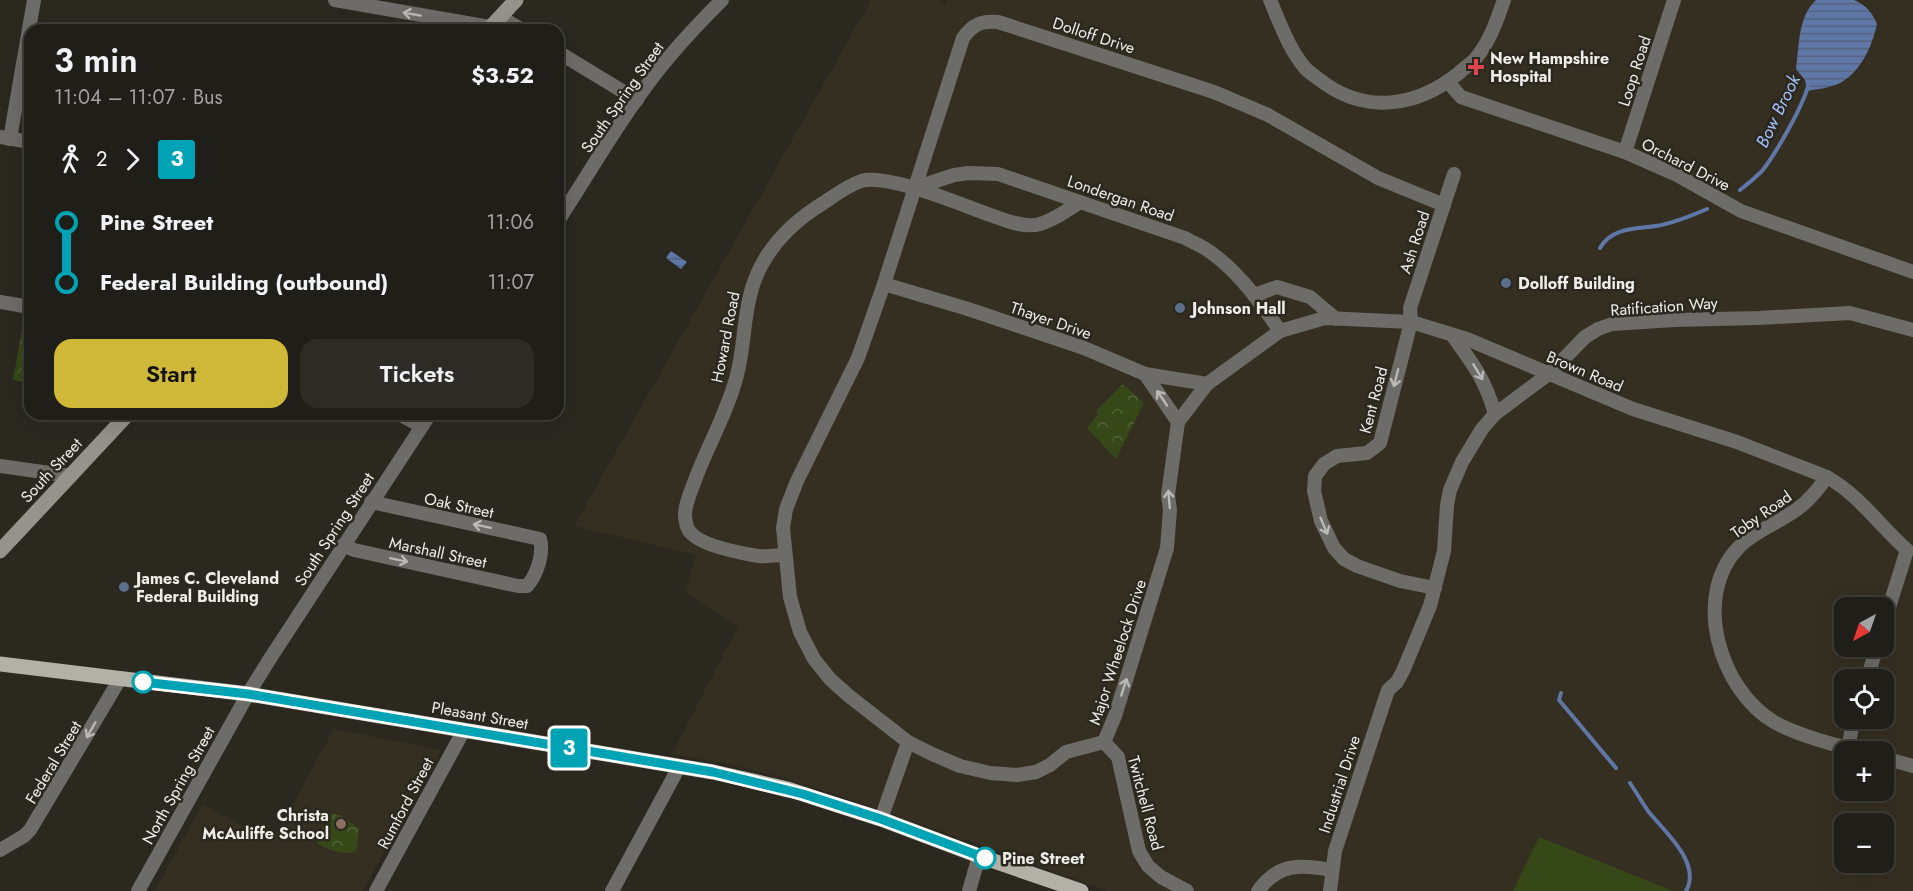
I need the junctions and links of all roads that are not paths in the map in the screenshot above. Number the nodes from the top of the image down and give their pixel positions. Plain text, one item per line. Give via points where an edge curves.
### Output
1 (34, 0) edge
2 (335, 0) edge
3 (516, 0) edge
4 (722, 0) edge
5 (1269, 0) edge
6 (1504, 0) edge
7 (1674, 0) edge
8 (29, 24) edge
9 (487, 24) edge
10 (494, 24) edge
11 (24, 48) edge
12 (564, 56) edge
13 (1448, 82) junction
14 (637, 99) junction
15 (5, 138) edge
16 (24, 141) edge
17 (1625, 152) junction
18 (1454, 174) dead end
19 (915, 188) junction
20 (1080, 202) junction
21 (1444, 205) junction
22 (564, 212) edge
23 (1913, 272) edge
24 (884, 284) junction
25 (1254, 295) junction
26 (0, 302) edge
27 (24, 306) edge
28 (1336, 319) junction
29 (1411, 322) junction
30 (1913, 330) edge
31 (1280, 331) junction
32 (1452, 335) junction
33 (1550, 373) junction
34 (1145, 374) junction
35 (850, 377) joint
36 (1207, 384) junction
37 (1495, 414) junction
38 (122, 420) edge
39 (410, 420) edge
40 (426, 420) edge
41 (1178, 422) junction
42 (421, 426) junction
43 (0, 466) edge
44 (71, 476) junction
45 (1827, 477) junction
46 (371, 502) junction
47 (343, 545) junction
48 (0, 551) edge
49 (785, 555) junction
50 (527, 586) joint
51 (1435, 588) junction
52 (1892, 597) edge
53 (0, 664) edge
54 (120, 679) junction
55 (1388, 690) joint
56 (248, 694) junction
57 (464, 730) junction
58 (908, 742) junction
59 (1104, 742) junction
60 (1834, 743) edge
61 (1894, 761) edge
62 (1913, 766) edge
63 (679, 767) junction
64 (881, 819) junction
65 (0, 850) edge
66 (979, 856) junction
67 (1332, 870) junction
68 (138, 891) edge
69 (376, 891) edge
70 (612, 891) edge
71 (969, 891) edge
72 (1081, 891) edge
73 (1187, 891) edge
74 (1258, 891) edge
75 (1330, 891) edge

1 - 8 street
9 -> 2 street
3 - 10 main road
4 - 14 street, South Spring Street via 689,33
5 - 13 street via 1291,48 1306,69 1352,98 1381,105 1410,100
6 - 13 street via 1493,31 1476,58
7 - 17 street, Loop Road
11 - 15 street
12 - 14 street
13 - 17 street, Orchard Drive via 1461,97
14 - 22 street, South Spring Street
15 - 16 street
17 - 23 street, Orchard Drive via 1741,210
18 - 21 street, Ash Road
19 - 20 street, Londergan Road via 954,175 998,174
19 - 20 street, Howard Road via 1023,225 1040,224
19 - 21 street, Dolloff Drive via 963,38 970,27 983,21 998,22 1214,92 1276,120 1378,178
19 - 24 street, Dolloff Drive
19 - 49 street, Howard Road via 877,179 847,188 784,232 753,284 737,375 687,502 685,517 689,532 701,541 760,556
20 - 25 street, Londergan Road via 1185,238 1212,252
21 - 29 street, Ash Road via 1410,308
24 - 34 street, Thayer Drive via 1084,348
24 - 35 street, Dolloff Drive
25 - 28 street via 1277,287 1310,297
25 - 31 street, Londergan Road
26 - 27 street
28 - 29 street, Brown Road
28 - 31 street, Brown Road via 1325,318
29 - 32 street, Brown Road
29 -> 51 street, Kent Road via 1380,443 1367,453 1337,456 1324,464 1314,476 1314,491 1321,521 1344,559 1400,580
30 - 33 street, Ratification Way via 1850,313 1612,324 1585,337
31 - 36 street, Brown Road
32 - 33 street, Brown Road
32 -> 37 street via 1481,376
33 - 37 street, Ratification Way
33 - 45 street, Brown Road via 1634,409 1735,441
34 - 36 street, Thayer Drive
41 -> 34 street
35 - 49 street, Major Wheelock Drive via 786,510
36 - 41 street, Brown Road
37 - 51 street, Ratification Way via 1462,462 1450,490
38 - 44 main road, South Street
39 - 42 street
40 - 42 street, South Spring Street
59 -> 41 street, Major Wheelock Drive via 1167,548 1168,495
42 - 46 street, South Spring Street
43 - 44 street
44 - 48 main road, South Street
45 - 52 street, Brown Road via 1858,499 1907,550
45 - 60 street, Toby Road via 1798,509 1739,547 1722,573 1714,619 1733,677 1756,707 1774,722
46 - 47 street, South Spring Street
50 -> 46 street, Oak Street via 538,563 540,539
47 -> 50 street, Marshall Street
47 - 56 street, South Spring Street
49 - 58 street, Major Wheelock Drive via 794,612 814,659 849,696
51 - 55 street, Ratification Way via 1403,671
53 - 54 main road, Pleasant Street
54 - 56 main road, Pleasant Street
54 -> 65 street, Federal Street via 30,830
55 - 67 street, Industrial Drive
56 - 57 main road, Pleasant Street
56 - 68 street, North Spring Street
57 - 63 main road, Pleasant Street
57 - 69 street, Rumford Street
58 - 59 street, Major Wheelock Drive via 960,766 1017,775 1036,772 1066,752
58 - 64 street
59 - 73 street, Twitchell Road via 1118,757 1138,851 1161,878
61 - 62 street
63 - 64 main road, Pleasant Street via 788,789
63 - 70 street
64 - 66 main road, Pleasant Street
66 - 71 street
66 - 72 main road, Pleasant Street
67 - 74 street via 1288,868 1275,874
67 - 75 street, Industrial Drive

